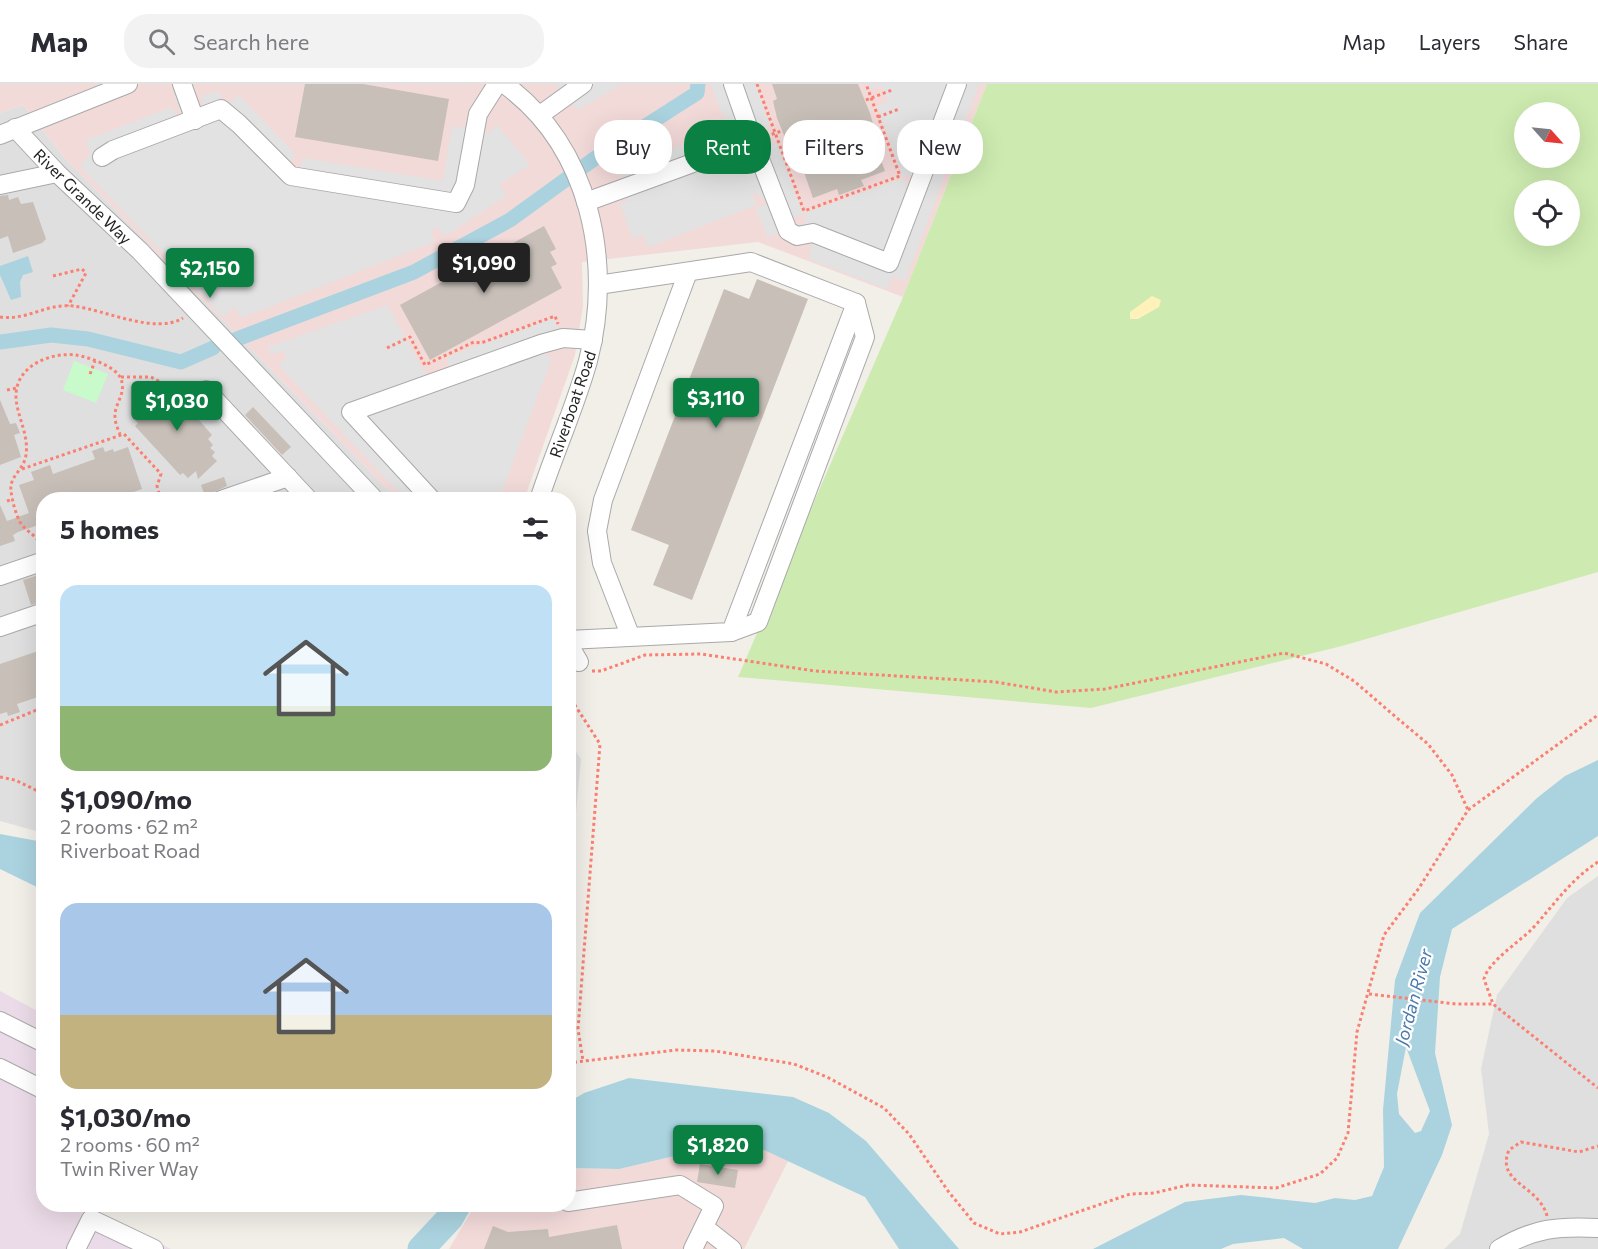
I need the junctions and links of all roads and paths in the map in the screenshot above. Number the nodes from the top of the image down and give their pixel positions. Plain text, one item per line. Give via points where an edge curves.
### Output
1 (128, 84) edge
2 (182, 84) edge
3 (497, 84) edge
4 (504, 84) edge
5 (733, 84) edge
6 (758, 84) edge
7 (866, 84) edge
8 (957, 84) edge
9 (577, 85) edge
10 (892, 90) dead end
11 (872, 98) junction
12 (866, 100) dead end
13 (899, 109) dead end
14 (540, 115) junction
15 (878, 117) junction
16 (195, 120) junction
17 (746, 120) edge
18 (8, 132) edge
19 (102, 157) dead end
20 (684, 163) edge
21 (57, 173) junction
22 (766, 174) edge
23 (0, 185) edge
24 (584, 194) junction
25 (688, 272) junction
26 (53, 276) dead end
27 (598, 285) junction
28 (68, 306) junction
29 (0, 317) edge
30 (183, 318) dead end
31 (560, 328) dead end
32 (593, 340) junction
33 (387, 348) dead end
34 (95, 362) junction
35 (90, 374) dead end
36 (120, 377) junction
37 (17, 388) junction
38 (6, 390) dead end
39 (206, 390) joint
40 (24, 426) junction
41 (19, 427) dead end
42 (120, 434) junction
43 (96, 444) junction
44 (97, 449) dead end
45 (22, 469) junction
46 (165, 471) dead end
47 (161, 474) junction
48 (288, 477) junction
49 (159, 492) edge
50 (244, 492) edge
51 (302, 492) edge
52 (367, 492) edge
53 (425, 492) edge
54 (543, 492) edge
55 (13, 499) junction
56 (7, 501) dead end
57 (36, 537) edge
58 (36, 564) edge
59 (0, 576) edge
60 (36, 615) edge
61 (0, 627) edge
62 (630, 635) junction
63 (576, 641) edge
64 (576, 657) edge
65 (579, 662) joint
66 (576, 707) edge
67 (36, 711) edge
68 (14, 715) dead end
69 (1598, 715) edge
70 (16, 720) junction
71 (0, 726) edge
72 (0, 777) edge
73 (36, 790) edge
74 (1468, 810) junction
75 (1598, 862) edge
76 (1369, 994) junction
77 (1493, 1004) junction
78 (0, 1021) edge
79 (36, 1039) edge
80 (583, 1061) junction
81 (576, 1062) edge
82 (0, 1068) edge
83 (36, 1086) edge
84 (1598, 1088) edge
85 (1598, 1146) edge
86 (576, 1201) edge
87 (704, 1227) junction
88 (1549, 1227) junction
89 (1598, 1228) edge
90 (76, 1249) edge
91 (154, 1249) edge
92 (693, 1249) edge
93 (732, 1249) edge
94 (1499, 1249) edge

1 - 18 street
2 - 16 street
3 - 16 street via 478,114 465,185 456,203 291,176 221,109
4 - 14 street, Riverboat Road
5 - 17 street
6 - 15 path via 804,211 900,176
7 - 11 path
8 - 22 street via 889,264 813,233 796,236 788,231
9 - 14 street
10 - 11 path
11 - 12 path
11 - 15 path
13 - 15 path
14 - 24 street, Riverboat Road via 571,162
16 - 19 street
18 - 21 street, River Grande Way
20 - 24 street
21 - 23 street
21 - 52 street, River Grande Way via 140,251
24 - 27 street, Riverboat Road via 595,239
25 - 27 street
25 - 62 street via 603,500 597,531 602,563
25 - 62 street via 752,262 856,303 731,632
26 - 28 path via 85,270 87,276 72,294
27 - 32 street, Riverboat Road
28 - 29 path via 44,308 14,318
28 - 30 path via 143,324 171,324
31 - 33 path via 555,316 481,343 474,342 425,364 410,337
32 - 53 street via 570,337 549,341 351,412
32 - 54 street, Riverboat Road
34 - 35 path
34 - 36 path
34 - 37 path via 72,355 47,358 29,367
36 - 39 path via 151,377 162,383 189,384
36 - 42 path via 122,393 115,418
37 - 38 path
37 - 40 path
39 - 48 street
40 - 41 path
40 - 45 path via 27,448
42 - 43 path
42 - 47 path via 137,444
43 - 44 path
43 - 45 path
45 - 55 path via 12,481
46 - 47 path
47 - 49 path
48 - 50 street
48 - 51 street
55 - 56 path
55 - 57 path via 20,522
58 - 59 street
60 - 61 street
62 - 63 street
64 - 65 street
65 - 74 path via 588,672 645,655 701,654 815,671 996,682 1056,692 1105,689 1284,653 1326,664 1398,717 1428,744 1452,775
66 - 80 path via 600,744 578,1029
67 - 70 path
68 - 70 path
69 - 74 path
70 - 71 path
72 - 73 path
74 - 76 path via 1384,935
75 - 77 path via 1561,892 1532,928 1485,974
76 - 77 path
76 - 80 path via 1357,1032 1348,1133 1337,1158 1320,1174 1276,1188 1188,1185 1130,1194 1020,1232 1000,1234 974,1223 909,1134 884,1108 828,1077 794,1064 715,1051 676,1050
77 - 84 path
78 - 79 street
80 - 81 path
82 - 83 street
85 - 88 path via 1579,1152 1521,1142 1509,1150 1505,1164 1509,1173 1542,1200
86 - 87 street via 680,1185 714,1206
87 - 92 street
87 - 93 street
88 - 89 street
88 - 94 street
90 - 91 street via 91,1219

